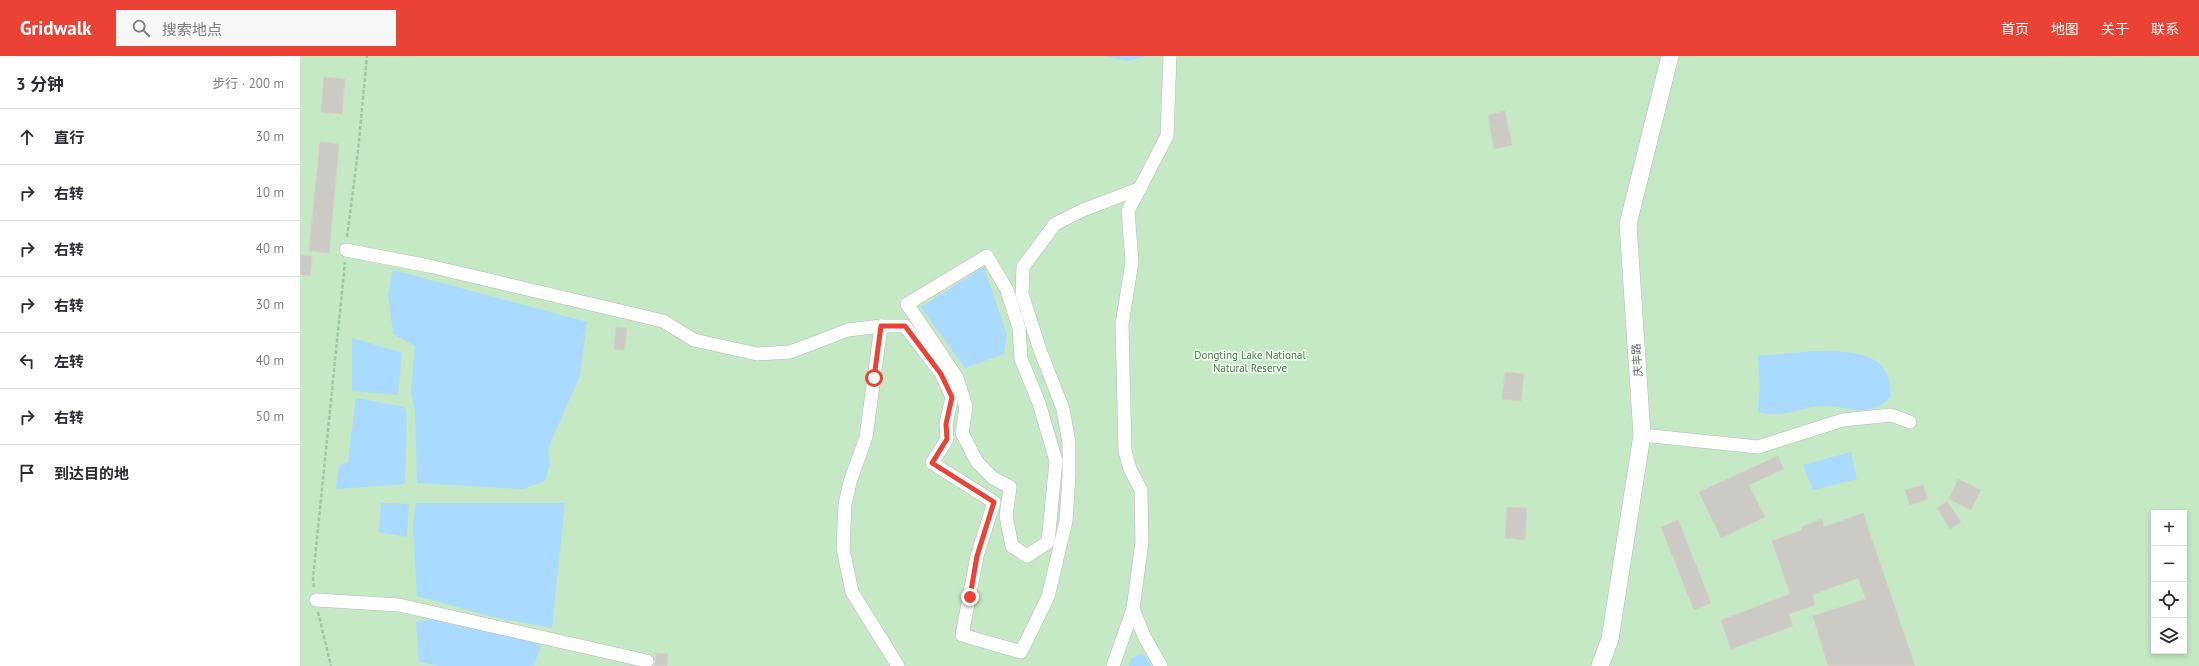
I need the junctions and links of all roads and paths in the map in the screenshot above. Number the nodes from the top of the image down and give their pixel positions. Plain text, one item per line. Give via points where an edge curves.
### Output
1 (367, 56) edge
2 (1170, 56) edge
3 (1670, 56) edge
4 (1141, 188) junction
5 (346, 250) junction
6 (881, 326) junction
7 (957, 378) joint
8 (1910, 422) dead end
9 (1642, 435) junction
10 (316, 600) junction
11 (1132, 609) junction
12 (647, 661) dead end
13 (331, 666) edge
14 (898, 666) edge
15 (1113, 666) edge
16 (1160, 666) edge
17 (1600, 666) edge

1 - 5 path
2 - 4 street via 1166,136
3 - 9 street, 庆丰路 via 1628,224
4 - 6 street via 1083,210 1055,224 1023,266 1022,294 1063,409 1069,443 1069,475 1066,521 1048,598 1021,652 962,634 977,556 994,502 932,463 947,439 946,424 952,397 941,374 905,326
4 - 11 street via 1128,211 1132,262 1122,324 1125,451 1130,469 1141,490 1142,542
5 - 6 street via 430,266 663,321 694,340 757,354 790,352 848,330
5 - 10 path via 313,578
6 - 14 street via 866,437 845,504 843,549 852,592
7 - 7 street via 907,304 987,256 1007,290 1020,328 1021,359 1039,402 1056,461 1048,542 1027,556 1012,546 1006,516 1010,487 993,478 977,462 962,433 966,407
8 - 9 street via 1891,415 1843,420 1758,447
9 - 17 street, 庆丰路 via 1610,640
10 - 12 street via 399,605
10 - 13 path
11 - 15 street
11 - 16 street

